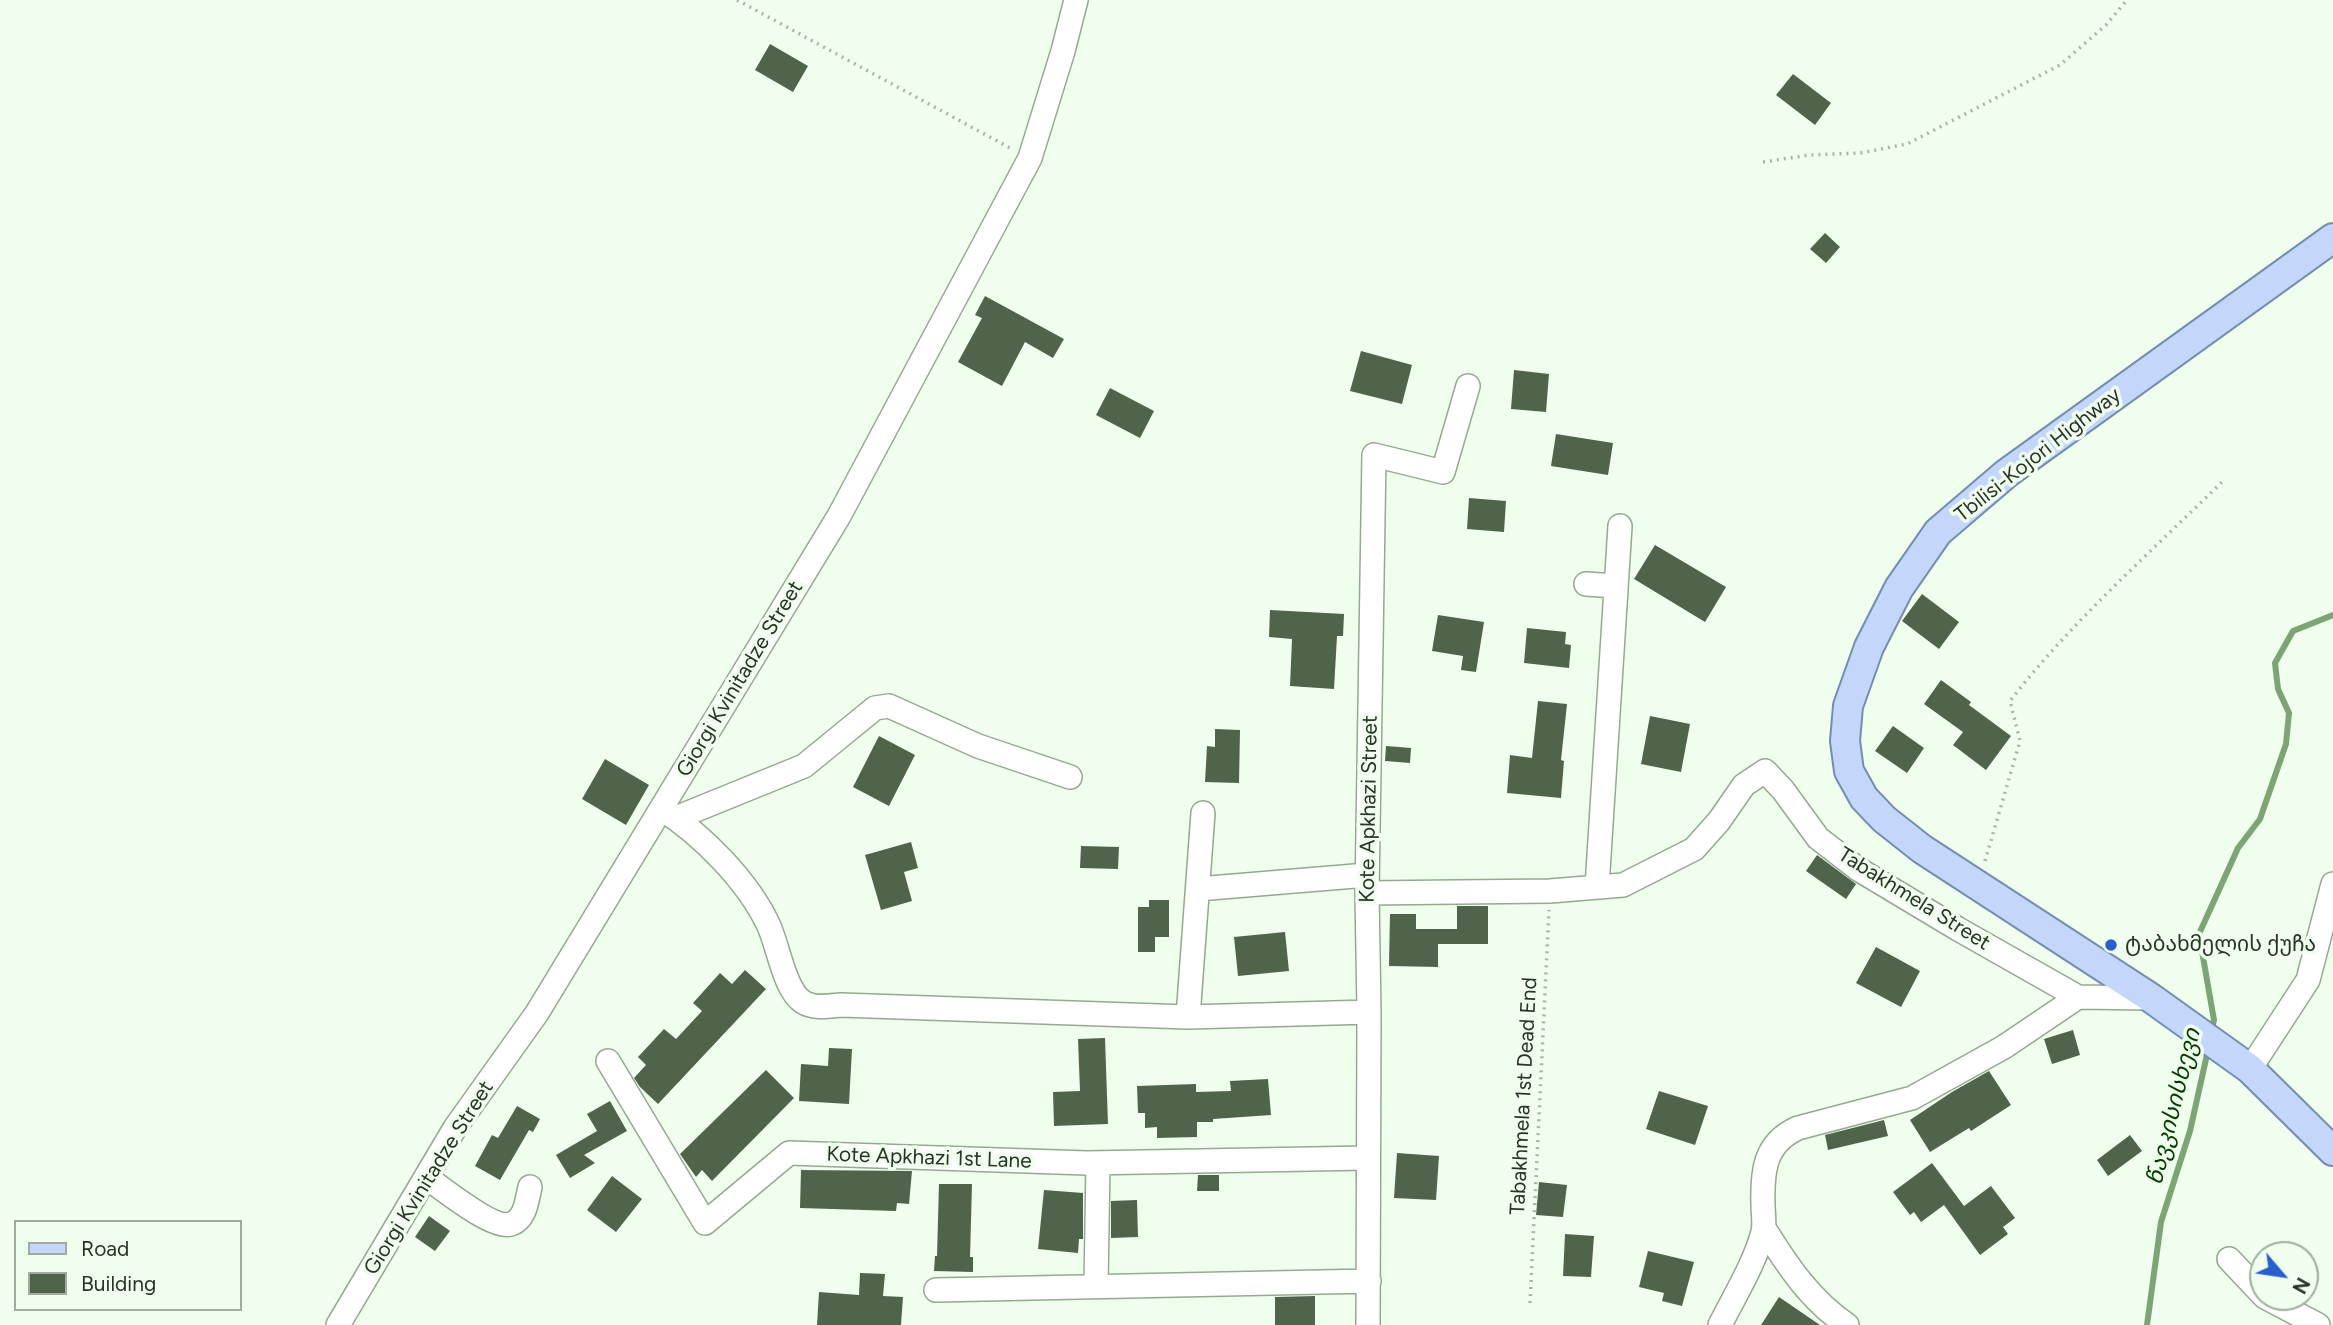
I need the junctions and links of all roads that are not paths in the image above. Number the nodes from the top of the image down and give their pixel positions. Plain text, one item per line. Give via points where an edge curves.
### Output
1 (1076, 0) edge
2 (2333, 238) edge
3 (1468, 386) dead end
4 (1620, 527) dead end
5 (1586, 584) dead end
6 (1616, 586) junction
7 (1070, 777) dead end
8 (669, 813) junction
9 (1203, 813) dead end
10 (1367, 884) junction
11 (2333, 884) edge
12 (1597, 887) junction
13 (1198, 889) junction
14 (2078, 997) junction
15 (2151, 998) junction
16 (1369, 1012) junction
17 (1188, 1017) junction
18 (608, 1061) dead end
19 (2250, 1069) junction
20 (2333, 1151) edge
21 (1367, 1158) junction
22 (1098, 1163) junction
23 (426, 1177) junction
24 (530, 1186) dead end
25 (1764, 1228) junction
26 (2229, 1259) dead end
27 (2249, 1280) edge
28 (1369, 1281) junction
29 (1096, 1286) junction
30 (936, 1290) dead end
31 (2292, 1311) edge
32 (338, 1325) edge
33 (1367, 1325) edge
34 (1720, 1325) edge
35 (1847, 1325) edge
36 (2318, 1325) edge

1 - 8 street, Giorgi Kvinitadze Street via 1030,158 839,516
2 - 15 main road, Tbilisi-Kojori Highway via 2007,474 1938,532 1899,587 1869,647 1848,706 1845,741 1849,771 1864,798 1884,819 1922,849
3 - 10 street, Kote Apkhazi Street via 1443,472 1374,455
4 - 6 street
5 - 6 street
6 - 12 street
7 - 8 street via 978,746 889,706 875,708 804,766
8 - 17 street via 725,862 752,898 768,923 793,990 803,1002 815,1006
8 - 23 street, Giorgi Kvinitadze Street
9 - 13 street
10 - 12 street, Tabakhmela Street via 1550,891
10 - 13 street, Tabakhmela Street
10 - 16 street, Kote Apkhazi Street
11 - 19 street via 2308,979
12 - 14 street, Tabakhmela Street via 1623,885 1694,849 1744,785 1765,771 1818,838 1858,869
13 - 17 street
14 - 15 street, Tabakhmela Street
14 - 25 street via 1912,1098 1784,1134 1762,1174
15 - 19 main road, Tbilisi-Kojori Highway
16 - 17 street
16 - 21 street, Kote Apkhazi Street
18 - 22 street, Kote Apkhazi 1st Lane via 705,1223 789,1153
19 - 20 main road, Tbilisi-Kojori Highway
21 - 22 street, Kote Apkhazi 1st Lane
21 - 28 street, Kote Apkhazi Street
22 - 29 street
23 - 24 street via 501,1225 512,1224 524,1212
23 - 32 street, Giorgi Kvinitadze Street
25 - 34 street
25 - 35 street via 1791,1272 1827,1311
26 - 27 street
28 - 29 street
28 - 33 street, Kote Apkhazi Street
29 - 30 street
31 - 36 street

